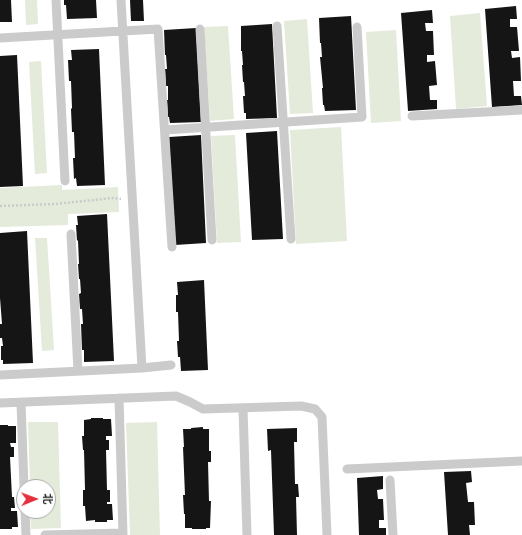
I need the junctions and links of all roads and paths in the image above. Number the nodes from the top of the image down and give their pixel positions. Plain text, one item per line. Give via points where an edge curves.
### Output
1 (56, 0) edge
2 (121, 0) edge
3 (276, 26) dead end
4 (357, 27) dead end
5 (200, 29) dead end
6 (123, 31) junction
7 (58, 35) junction
8 (0, 38) edge
9 (522, 110) edge
10 (412, 116) dead end
11 (283, 122) junction
12 (206, 127) junction
13 (165, 130) junction
14 (65, 180) dead end
15 (133, 200) junction
16 (0, 206) edge
17 (71, 234) dead end
18 (291, 239) dead end
19 (212, 240) dead end
20 (172, 247) dead end
21 (171, 365) dead end
22 (142, 368) junction
23 (78, 371) junction
24 (0, 376) edge
25 (119, 398) junction
26 (21, 402) junction
27 (0, 403) edge
28 (243, 408) junction
29 (522, 461) edge
30 (347, 469) dead end
31 (24, 479) edge
32 (390, 480) dead end
33 (25, 519) edge
34 (123, 534) edge
35 (26, 535) edge
36 (45, 535) edge
37 (247, 535) edge
38 (327, 535) edge
39 (393, 535) edge

1 - 7 lane
2 - 6 lane
3 - 11 lane
4 - 11 lane via 362,117
5 - 12 lane
6 - 7 lane
6 - 13 lane via 158,30
6 - 15 lane
7 - 8 lane
7 - 14 lane
9 - 10 lane
11 - 12 lane
11 - 18 lane
12 - 13 lane
12 - 19 lane
13 - 20 lane
15 - 16 path via 113,198
15 - 22 lane
17 - 23 lane
21 - 22 lane
22 - 23 lane
23 - 24 lane
25 - 26 lane
25 - 28 lane via 176,396 203,409
25 - 34 lane
26 - 27 lane
26 - 31 lane
28 - 37 lane
28 - 38 lane via 301,406 315,409 322,417
29 - 30 lane
32 - 39 lane
33 - 35 lane
34 - 36 lane

